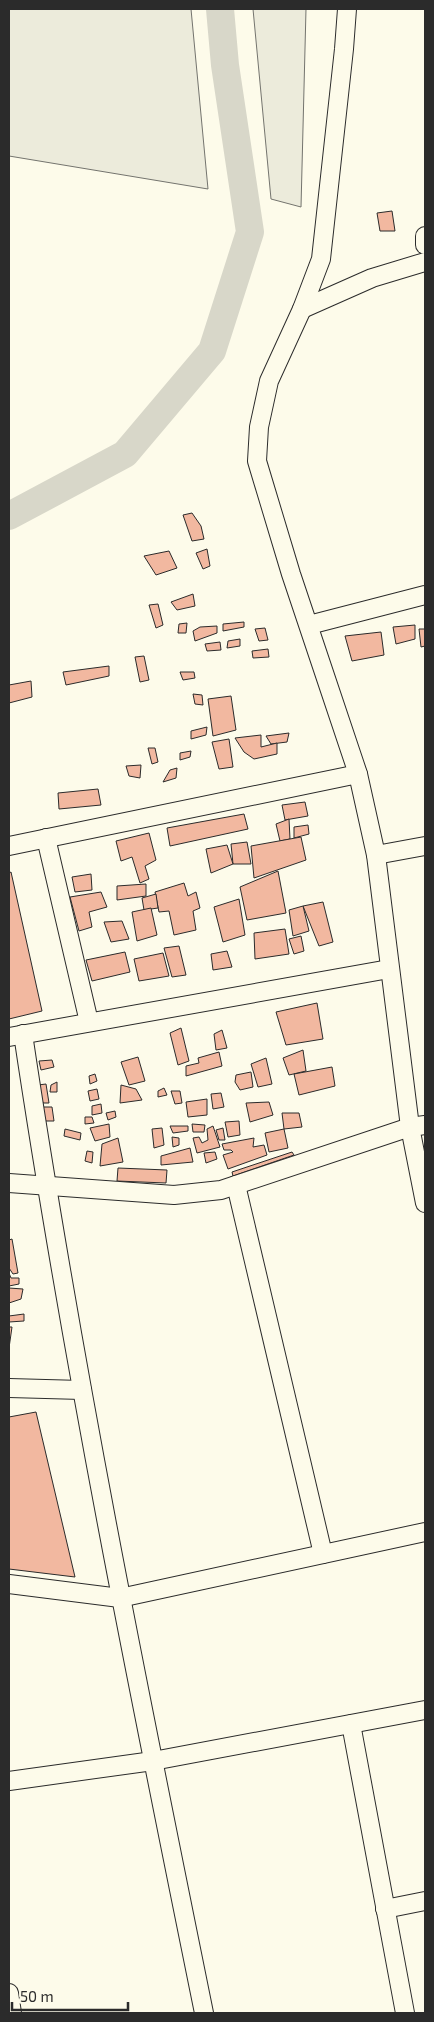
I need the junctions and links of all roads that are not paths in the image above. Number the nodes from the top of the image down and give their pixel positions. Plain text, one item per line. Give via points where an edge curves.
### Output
1 (347, 9) edge
2 (425, 236) edge
3 (425, 245) edge
4 (425, 262) edge
5 (302, 309) junction
6 (425, 595) edge
7 (309, 625) junction
8 (358, 774) junction
9 (46, 838) junction
10 (9, 846) edge
11 (425, 846) edge
12 (376, 855) junction
13 (389, 969) junction
14 (89, 1022) junction
15 (16, 1036) edge
16 (417, 1126) edge
17 (9, 1183) edge
18 (236, 1185) junction
19 (46, 1187) junction
20 (425, 1203) edge
21 (9, 1388) edge
22 (82, 1390) junction
23 (425, 1532) edge
24 (323, 1554) junction
25 (9, 1584) edge
26 (120, 1598) junction
27 (425, 1710) edge
28 (351, 1724) junction
29 (153, 1760) junction
30 (9, 1781) edge
31 (425, 1901) edge
32 (385, 1909) junction
33 (9, 1993) edge
34 (12, 2013) edge
35 (204, 2013) edge
36 (405, 2013) edge

1 - 5 street via 321,259
2 - 3 street
4 - 5 street via 372,278
5 - 7 street via 269,381 257,462
6 - 7 street
7 - 8 street
8 - 9 street
8 - 12 street
9 - 10 street
9 - 14 street
11 - 12 street
12 - 13 street
13 - 14 street
13 - 16 street
14 - 15 street
15 - 19 street
16 - 18 street
16 - 20 street
17 - 19 street
18 - 19 street via 221,1190 174,1195
18 - 24 street
19 - 22 street
21 - 22 street
22 - 26 street
23 - 24 street
24 - 26 street
25 - 26 street
26 - 29 street
27 - 28 street
28 - 29 street
28 - 32 street
29 - 30 street
29 - 35 street
31 - 32 street
32 - 36 street
33 - 34 street

